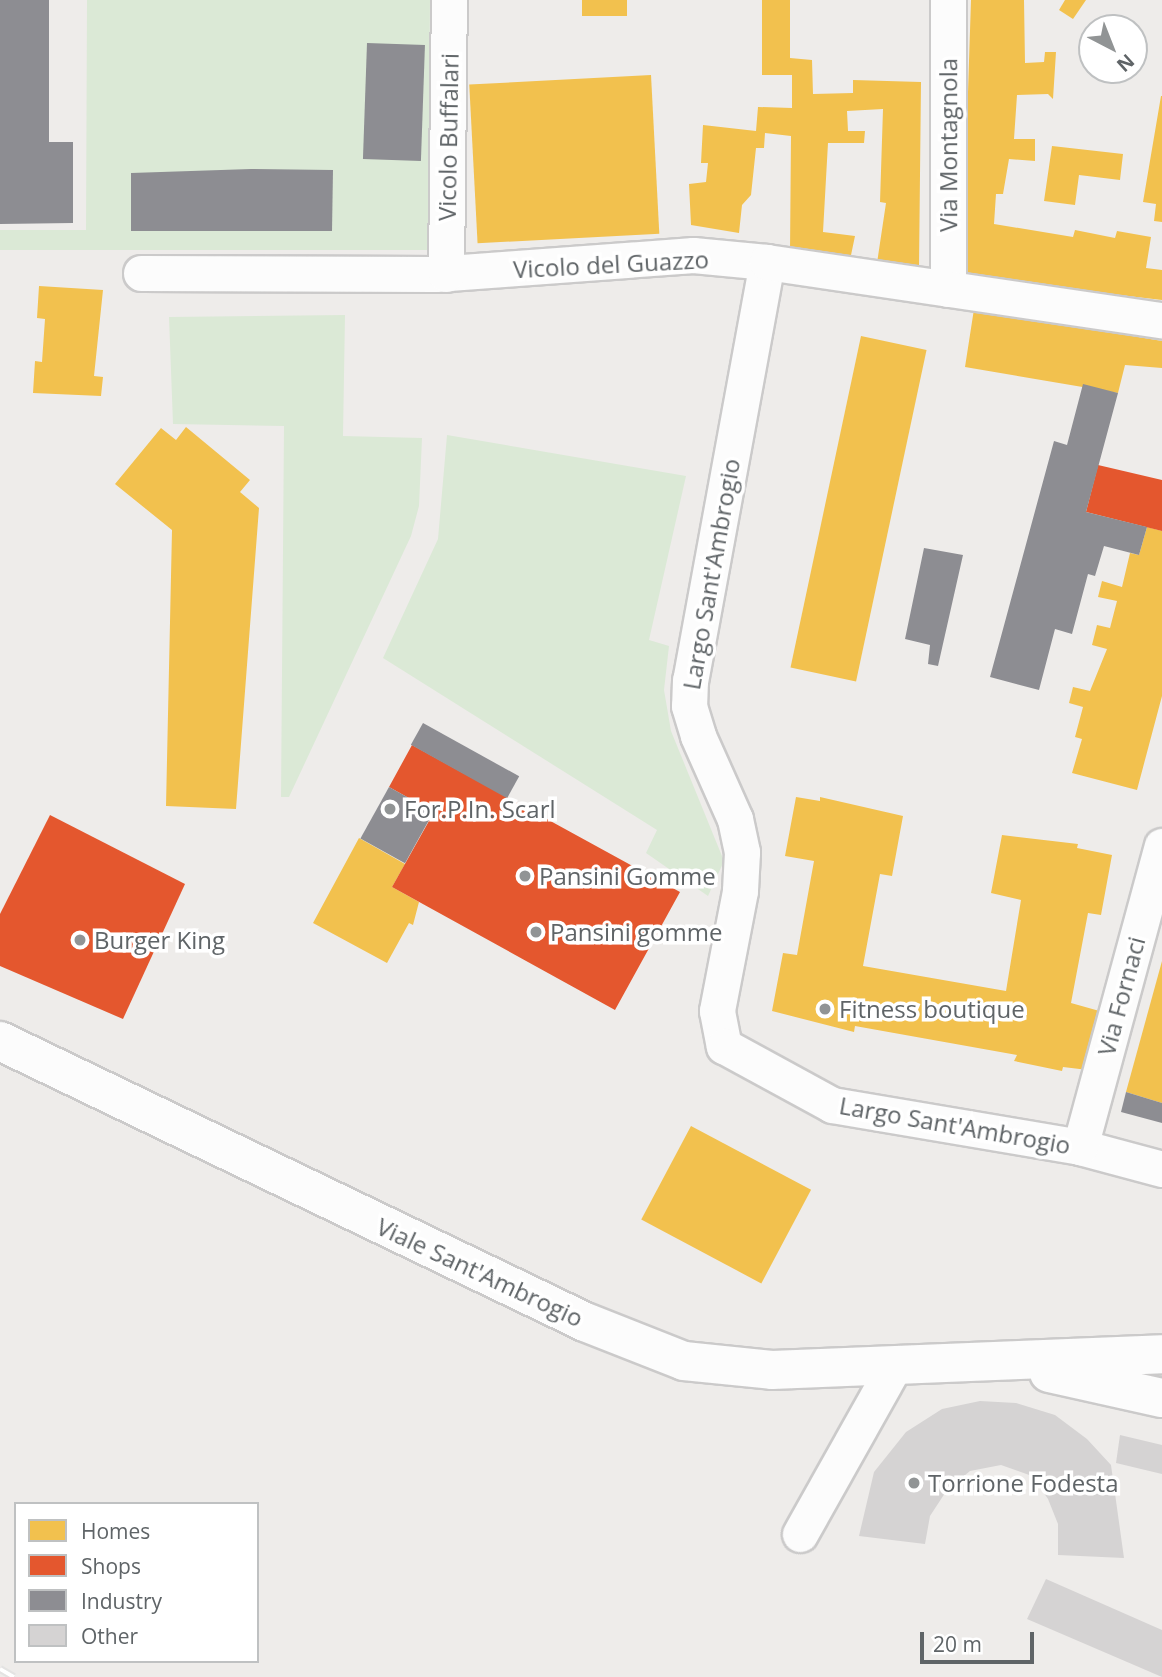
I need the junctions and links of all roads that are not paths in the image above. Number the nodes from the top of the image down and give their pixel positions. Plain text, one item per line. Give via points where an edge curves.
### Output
1 (449, 0) edge
2 (948, 0) edge
3 (767, 262) junction
4 (141, 272) dead end
5 (446, 274) junction
6 (948, 289) junction
7 (1162, 320) edge
8 (1162, 846) edge
9 (1154, 908) edge
10 (0, 1041) edge
11 (1080, 1147) junction
12 (1162, 1169) edge
13 (1162, 1354) edge
14 (992, 1360) junction
15 (895, 1365) junction
16 (1162, 1398) edge
17 (800, 1534) dead end

1 - 5 street, Vicolo Buffalari
2 - 6 street, Via Montagnola
3 - 5 street, Vicolo del Guazzo via 693,255
3 - 6 street, Vicolo del Guazzo
3 - 11 street, Largo Sant'Ambrogio via 690,680 689,706 698,736 735,819 742,852 718,1030 724,1046 741,1059 832,1105
4 - 5 street, Vicolo del Guazzo
6 - 7 street, Vicolo del Guazzo
8 - 9 street, Via Fornaci
9 - 11 street, Via Fornaci
10 - 15 main road, Viale Sant'Ambrogio via 634,1344 727,1369
11 - 12 street, Largo Sant'Ambrogio
13 - 14 main road, Viale Sant'Ambrogio
14 - 15 main road, Viale Sant'Ambrogio
14 - 16 main road, Viale Sant'Ambrogio
15 - 17 street

